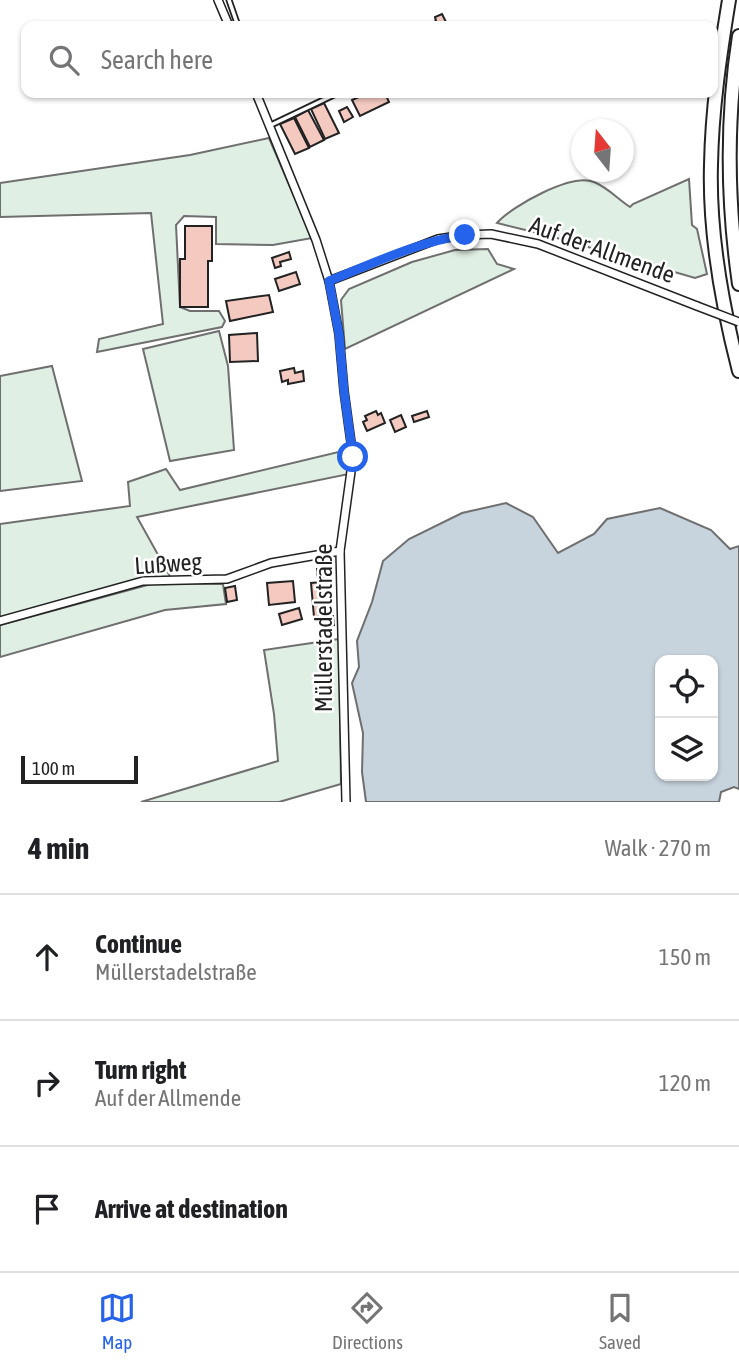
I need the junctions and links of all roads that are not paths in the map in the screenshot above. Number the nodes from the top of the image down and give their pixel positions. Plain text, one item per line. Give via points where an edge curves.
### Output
1 (218, 0) edge
2 (229, 0) edge
3 (729, 0) edge
4 (227, 21) edge
5 (236, 21) edge
6 (739, 36) edge
7 (718, 68) edge
8 (258, 98) edge
9 (328, 98) edge
10 (715, 98) edge
11 (269, 126) junction
12 (329, 281) junction
13 (739, 284) edge
14 (739, 322) edge
15 (739, 371) edge
16 (340, 551) junction
17 (0, 621) edge
18 (346, 802) edge

1 - 4 street
2 - 5 lane
3 - 7 highway
6 - 13 highway via 728,162
8 - 11 street, Müllerstadelstraße
9 - 11 lane
10 - 15 highway via 711,166 715,240
11 - 12 street, Müllerstadelstraße
12 - 14 street, Auf der Allmende, bridge via 438,239 491,234 538,244
12 - 16 street, Müllerstadelstraße via 353,457
16 - 17 street, Lußweg via 271,563 228,579 143,581
16 - 18 street, Müllerstadelstraße

